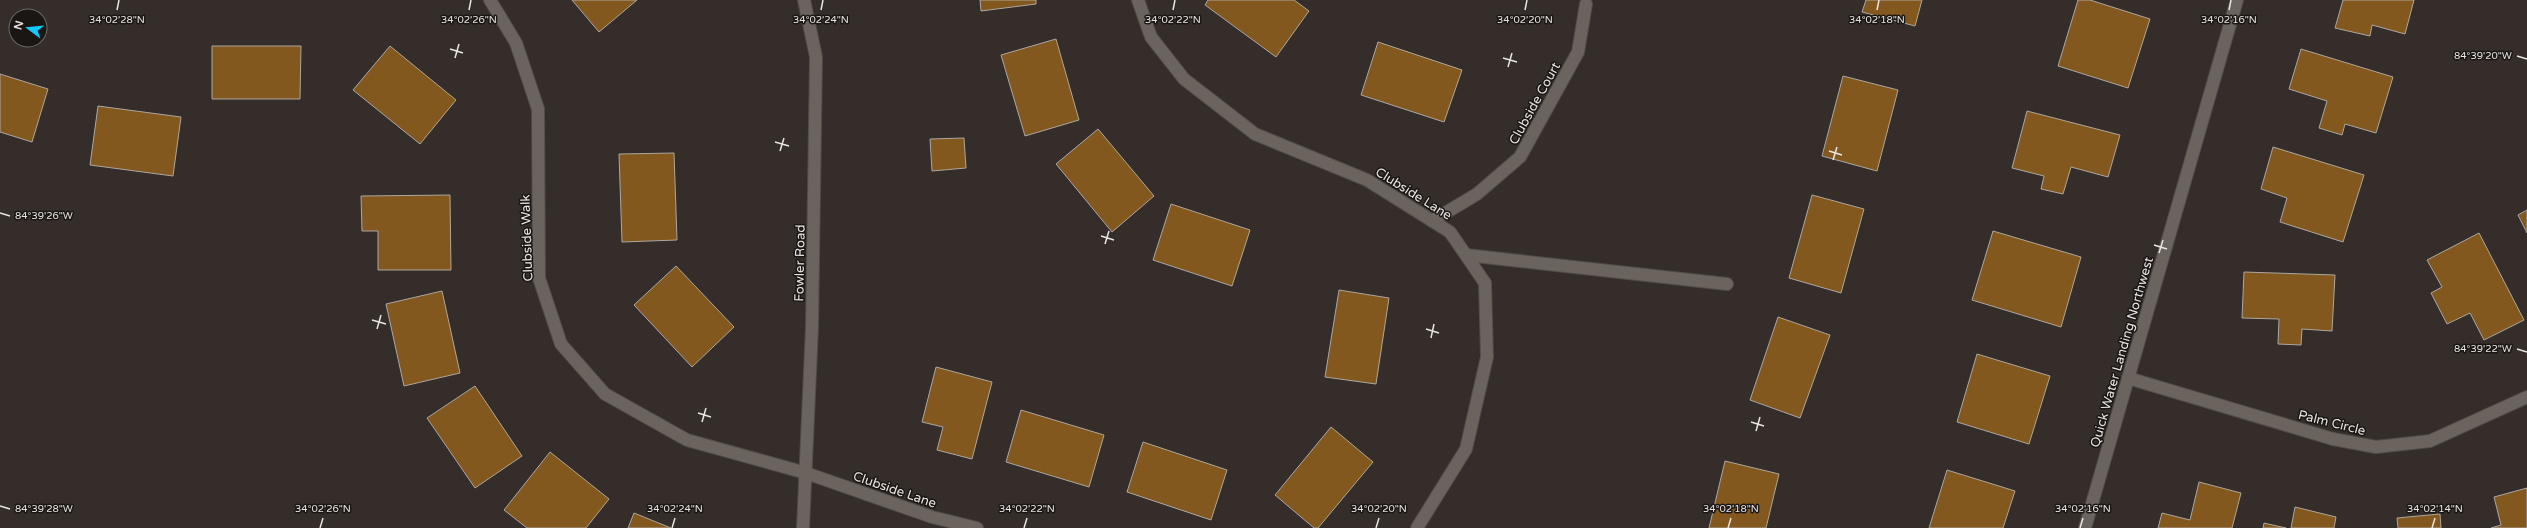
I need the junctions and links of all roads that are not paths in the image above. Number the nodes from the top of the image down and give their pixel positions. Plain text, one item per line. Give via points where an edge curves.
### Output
1 (490, 0) edge
2 (804, 0) edge
3 (1138, 0) edge
4 (2237, 0) edge
5 (1586, 4) dead end
6 (1432, 221) junction
7 (1466, 255) junction
8 (1727, 284) dead end
9 (2128, 378) junction
10 (2527, 397) edge
11 (806, 473) junction
12 (803, 528) edge
13 (977, 528) edge
14 (1417, 528) edge
15 (2085, 528) edge

1 - 11 street, Clubside Walk via 516,43 538,109 539,278 561,344 605,394 687,440
2 - 11 street, Fowler Road via 816,57 812,326
3 - 6 street, Clubside Lane via 1151,37 1184,79 1255,134 1368,180
4 - 9 street, Quick Water Landing Northwest
5 - 6 street, Clubside Court via 1578,52 1520,157 1477,194
6 - 7 street, Clubside Lane via 1450,232
7 - 8 street
7 - 14 street, Clubside Lane via 1485,284 1486,357 1466,449
9 - 10 street, Palm Circle via 2333,439 2376,447 2430,441
9 - 15 street, Quick Water Landing Northwest
11 - 12 street, Fowler Road
11 - 13 street, Clubside Lane via 932,517

